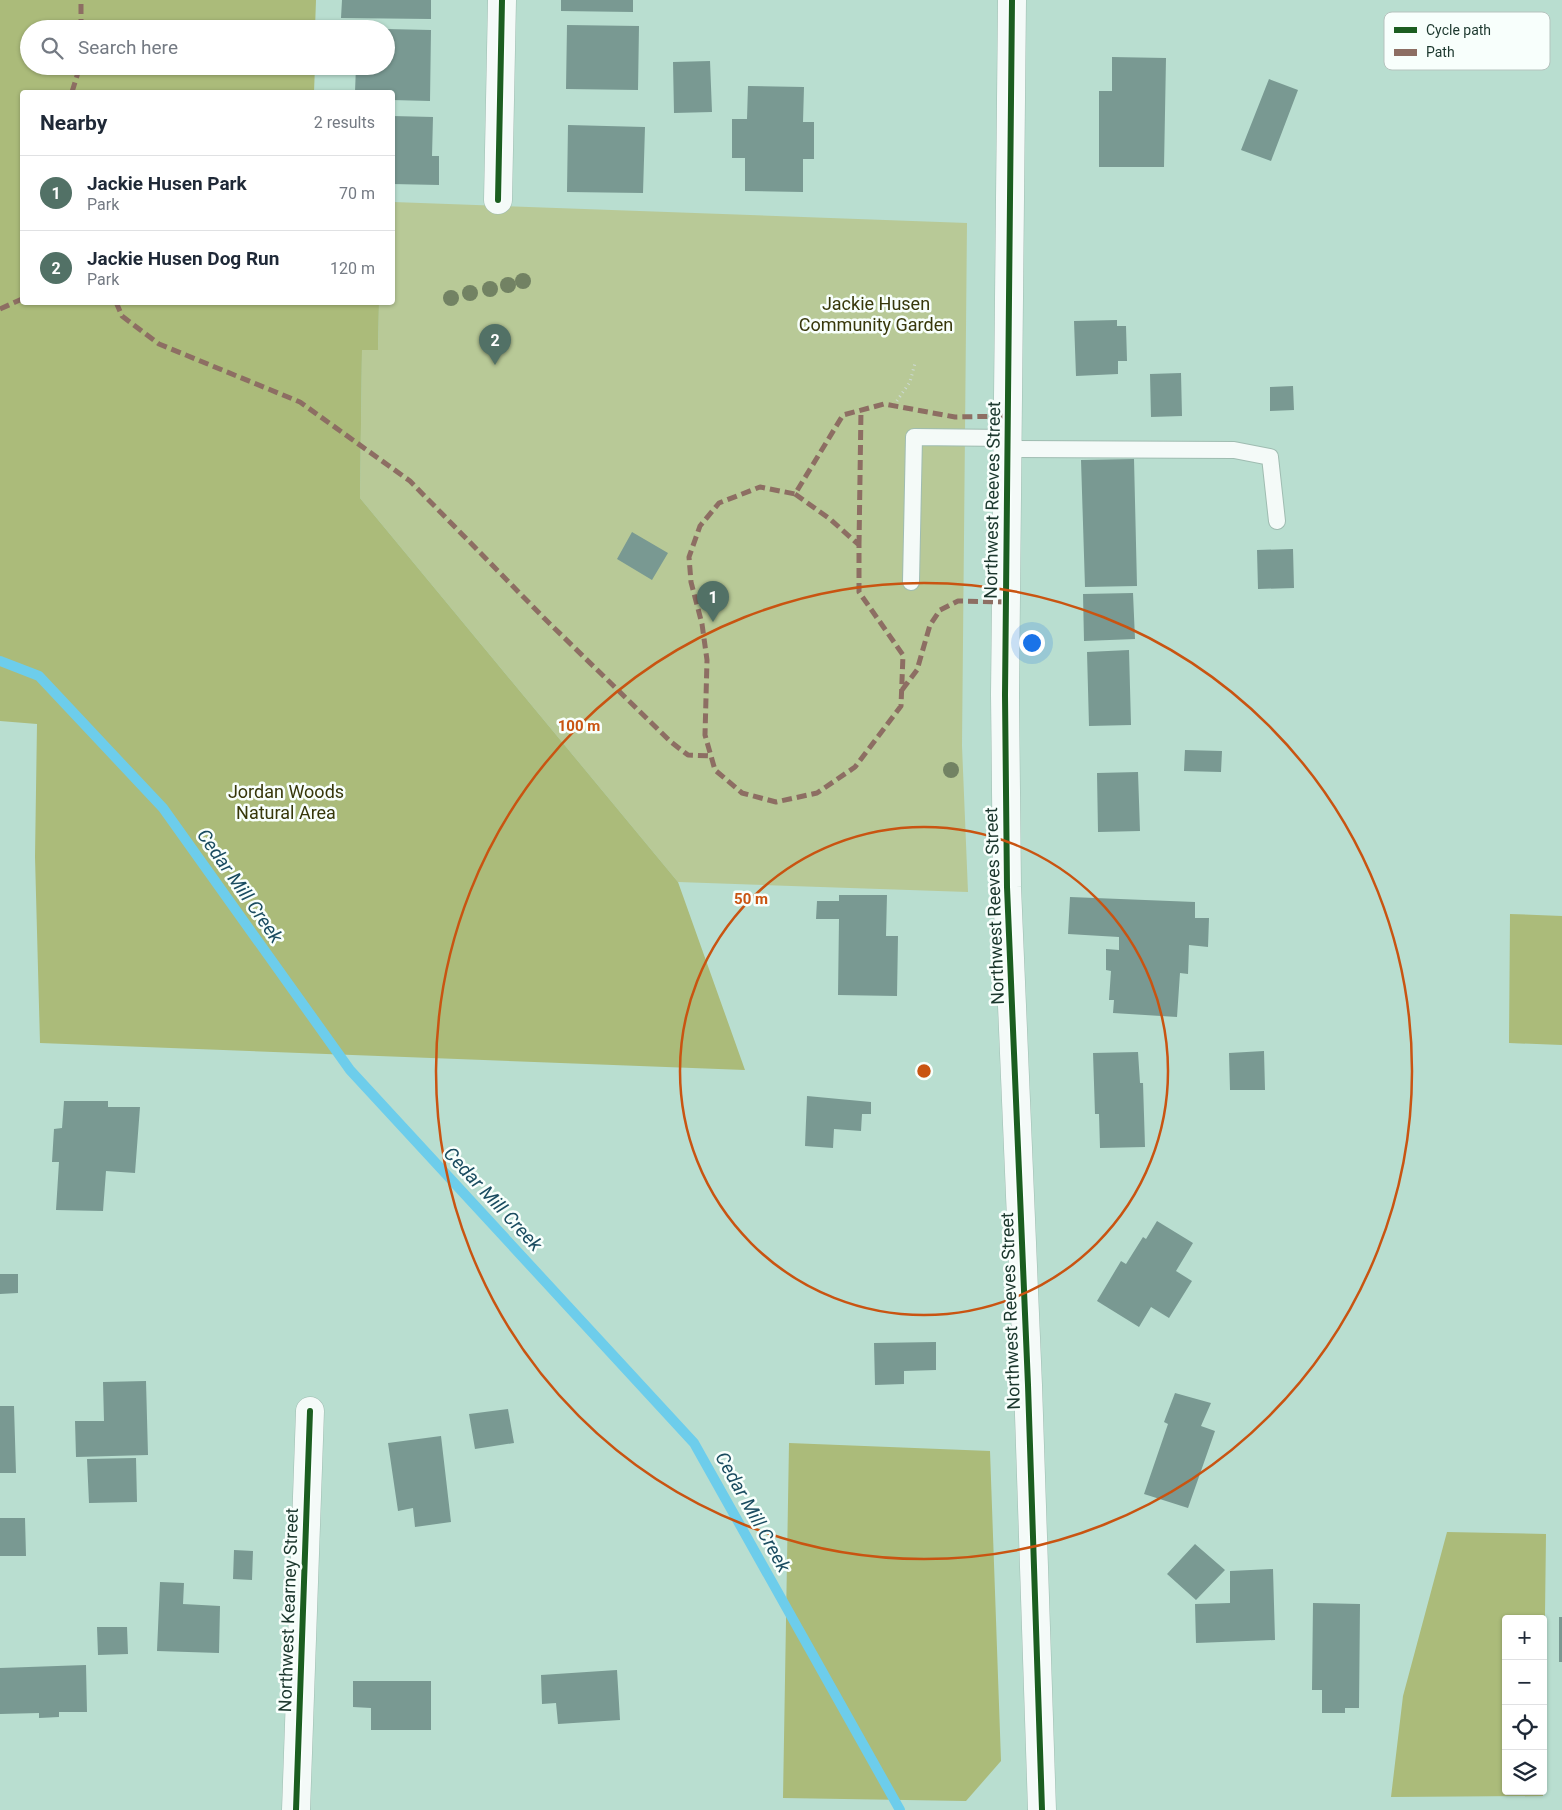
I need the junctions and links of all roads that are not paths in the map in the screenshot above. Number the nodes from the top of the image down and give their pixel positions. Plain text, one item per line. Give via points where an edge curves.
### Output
1 (502, 0) edge
2 (1012, 0) edge
3 (498, 200) dead end
4 (1007, 443) junction
5 (1277, 521) dead end
6 (911, 582) dead end
7 (310, 1411) dead end
8 (296, 1810) edge
9 (1042, 1810) edge

1 - 3 street
2 - 4 street, Northwest Reeves Street
4 - 5 lane via 1234,450 1270,457
4 - 6 lane via 914,437
4 - 9 street, Northwest Reeves Street via 1007,906
7 - 8 street, Northwest Kearney Street

